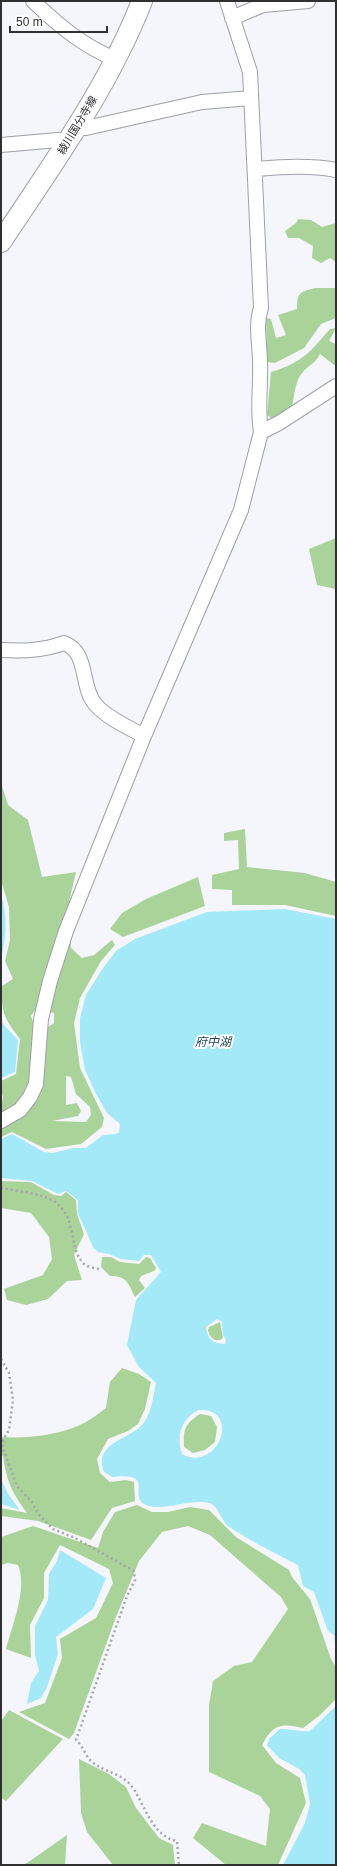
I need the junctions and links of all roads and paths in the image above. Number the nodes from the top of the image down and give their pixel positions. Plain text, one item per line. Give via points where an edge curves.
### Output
1 (33, 1) edge
2 (142, 1) edge
3 (227, 1) edge
4 (308, 1) edge
5 (232, 18) junction
6 (115, 59) junction
7 (251, 98) junction
8 (72, 134) junction
9 (1, 145) edge
10 (256, 169) junction
11 (336, 170) edge
12 (1, 242) edge
13 (336, 386) edge
14 (261, 432) junction
15 (1, 650) edge
16 (144, 736) junction
17 (1, 1121) edge
18 (1, 1188) edge
19 (99, 1269) dead end
20 (1, 1359) edge
21 (179, 1865) edge

1 - 6 street via 57,24 85,45
2 - 6 main road, 綾川国分寺線
3 - 5 street
4 - 5 street via 263,5
5 - 7 street via 250,72
6 - 8 main road, 綾川国分寺線
7 - 8 street via 202,102 86,128
7 - 10 street
8 - 9 street via 58,140
8 - 12 main road, 綾川国分寺線
10 - 11 street via 288,166
10 - 14 street via 261,308 257,318
13 - 14 street via 280,423
14 - 16 street via 242,510
15 - 16 street via 31,652 64,643 69,645 78,653 88,692 95,704 107,715
16 - 17 street via 66,931 50,981 41,1019 36,1084 20,1110
18 - 19 path via 52,1200 66,1212 78,1255 85,1264
20 - 21 path via 9,1373 13,1400 9,1430 3,1440 3,1449 17,1486 53,1529 75,1538 134,1571 135,1580 76,1740 91,1760 126,1780 135,1790 156,1827 170,1840 177,1841

